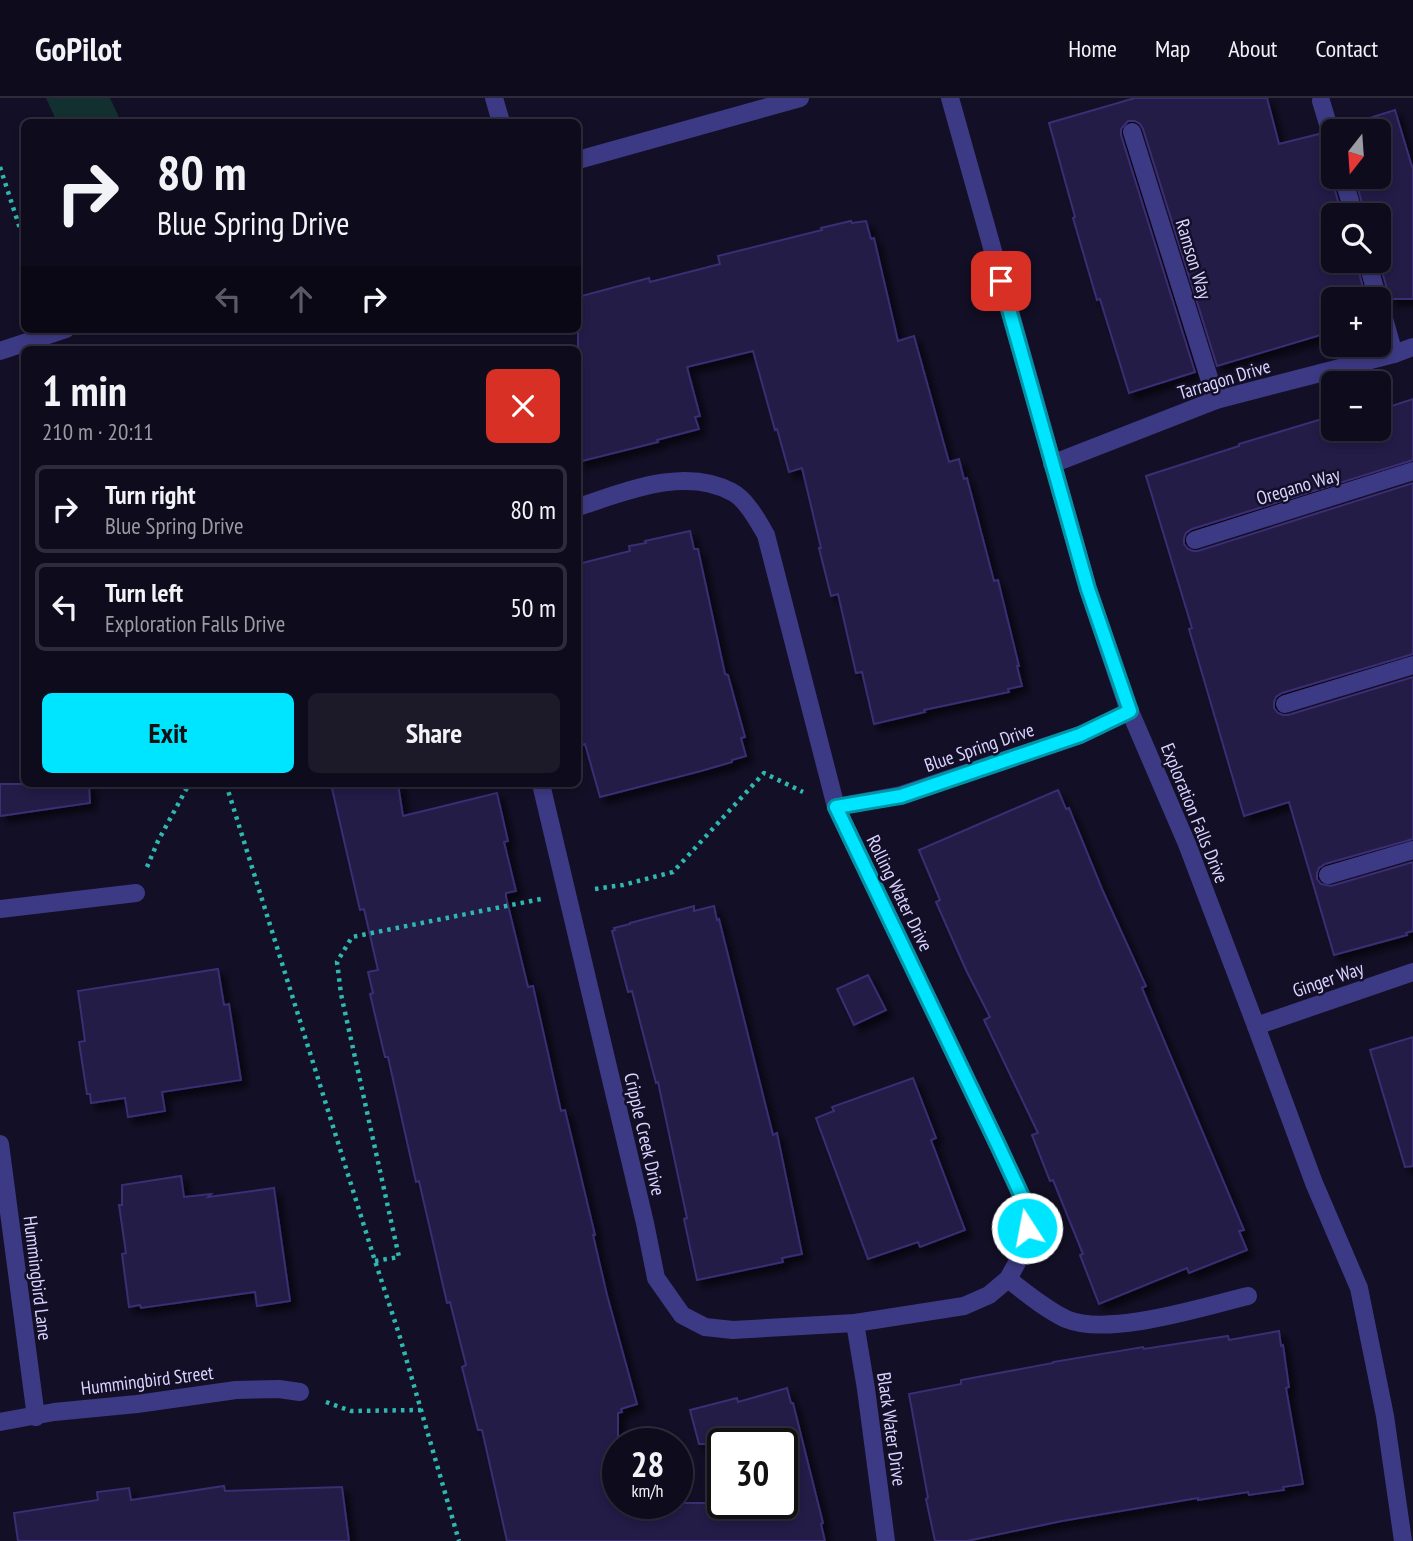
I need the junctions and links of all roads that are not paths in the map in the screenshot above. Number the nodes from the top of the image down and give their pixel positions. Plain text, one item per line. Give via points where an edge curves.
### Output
1 (494, 98) edge
2 (800, 98) edge
3 (950, 98) edge
4 (1321, 101) dead end
5 (500, 119) edge
6 (1326, 119) edge
7 (1132, 132) dead end
8 (581, 159) edge
9 (54, 333) edge
10 (1391, 343) edge
11 (1413, 347) edge
12 (0, 351) edge
13 (1394, 354) junction
14 (1216, 400) junction
15 (1052, 464) junction
16 (1413, 471) edge
17 (581, 506) edge
18 (1195, 540) dead end
19 (1413, 664) edge
20 (1285, 704) dead end
21 (1130, 711) junction
22 (542, 787) edge
23 (836, 807) junction
24 (1413, 850) edge
25 (1328, 875) dead end
26 (136, 893) road end
27 (0, 909) edge
28 (1413, 972) edge
29 (1256, 1026) junction
30 (0, 1144) edge
31 (1008, 1279) junction
32 (1248, 1296) dead end
33 (855, 1323) junction
34 (300, 1392) road end
35 (36, 1417) junction
36 (0, 1422) edge
37 (886, 1541) edge
38 (1403, 1541) edge

1 - 5 street
2 - 8 street
3 - 15 street, Exploration Falls Drive
4 - 6 street
7 - 14 street, Ramson Way
9 - 12 street
10 - 13 street
11 - 13 street, Tarragon Drive
13 - 14 street, Tarragon Drive
14 - 15 street, Tarragon Drive
15 - 21 street, Exploration Falls Drive
16 - 18 street, Oregano Way
17 - 23 street, Rolling Water Drive via 657,483 701,481 734,493 755,516 765,535
19 - 20 street
21 - 23 street, Blue Spring Drive via 1080,735 901,796
21 - 29 street, Exploration Falls Drive
22 - 33 street, Cripple Creek Drive via 656,1279 682,1315 705,1327 733,1330
23 - 31 street, Rolling Water Drive via 1025,1203 1027,1228
24 - 25 street
26 - 27 street
28 - 29 street, Ginger Way
29 - 38 street, Exploration Falls Drive via 1359,1288 1385,1416
30 - 35 street, Hummingbird Lane
31 - 32 street via 1067,1319 1095,1325 1142,1321
31 - 33 street via 964,1307
33 - 37 street, Black Water Drive
34 - 35 street, Hummingbird Street via 236,1391
35 - 36 street, Hummingbird Street

